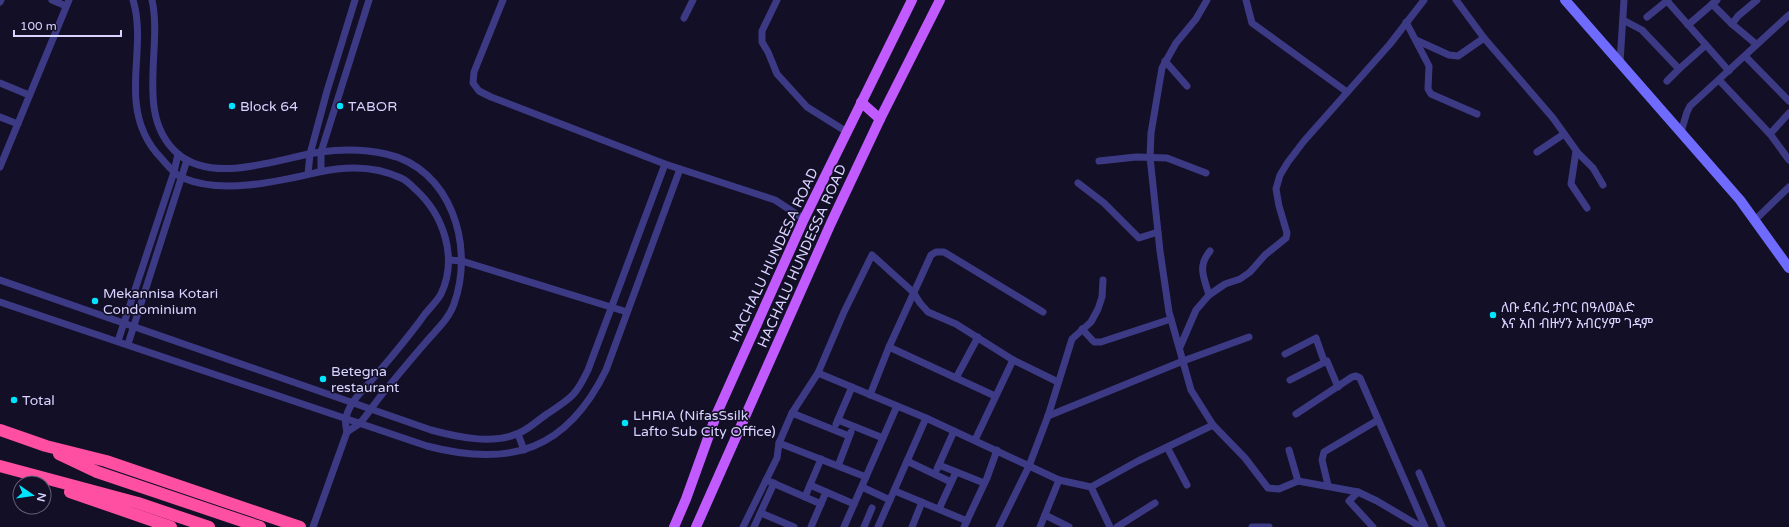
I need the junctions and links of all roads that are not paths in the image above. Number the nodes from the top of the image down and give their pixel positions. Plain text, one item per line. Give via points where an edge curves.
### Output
1 (52, 0) edge
2 (133, 0) edge
3 (152, 0) edge
4 (355, 0) edge
5 (369, 0) edge
6 (503, 0) edge
7 (693, 0) edge
8 (777, 0) edge
9 (912, 0) edge
10 (940, 0) edge
11 (1207, 0) edge
12 (1246, 0) edge
13 (1424, 0) edge
14 (1456, 0) edge
15 (1566, 0) edge
16 (1624, 0) edge
17 (1667, 0) edge
18 (1757, 0) edge
19 (1714, 2) edge
20 (68, 3) edge
21 (1748, 3) edge
22 (1789, 14) edge
23 (1647, 17) dead end
24 (684, 18) dead end
25 (1623, 20) junction
26 (1406, 22) junction
27 (1688, 24) junction
28 (1732, 24) junction
29 (1484, 38) junction
30 (1416, 40) junction
31 (1756, 44) junction
32 (1706, 45) junction
33 (1745, 56) junction
34 (1165, 61) junction
35 (1620, 62) junction
36 (1679, 69) junction
37 (1729, 71) junction
38 (1719, 80) junction
39 (1667, 81) dead end
40 (0, 83) edge
41 (1187, 86) dead end
42 (1347, 92) junction
43 (29, 95) junction
44 (1788, 97) edge
45 (862, 102) junction
46 (1789, 113) edge
47 (1477, 114) dead end
48 (0, 116) edge
49 (880, 119) junction
50 (18, 124) junction
51 (847, 132) junction
52 (1681, 132) junction
53 (1564, 134) junction
54 (1770, 134) junction
55 (1576, 151) junction
56 (321, 152) junction
57 (1537, 152) dead end
58 (178, 154) junction
59 (310, 154) junction
60 (1150, 157) junction
61 (188, 160) junction
62 (1789, 160) edge
63 (1099, 161) dead end
64 (664, 164) junction
65 (0, 167) edge
66 (680, 169) junction
67 (174, 172) junction
68 (320, 172) junction
69 (1206, 173) dead end
70 (308, 174) junction
71 (182, 178) junction
72 (1078, 183) dead end
73 (1603, 185) dead end
74 (1789, 187) edge
75 (1587, 208) dead end
76 (804, 219) junction
77 (1756, 220) junction
78 (1158, 232) junction
79 (1210, 251) dead end
80 (449, 260) junction
81 (462, 261) junction
82 (1789, 268) edge
83 (0, 280) edge
84 (1103, 280) dead end
85 (913, 292) junction
86 (1209, 295) junction
87 (0, 302) edge
88 (610, 307) junction
89 (627, 312) junction
90 (1042, 312) dead end
91 (1172, 319) junction
92 (123, 324) junction
93 (134, 328) junction
94 (1082, 329) junction
95 (978, 337) junction
96 (1249, 337) dead end
97 (118, 341) junction
98 (128, 344) junction
99 (889, 347) junction
100 (1180, 347) junction
101 (1285, 354) dead end
102 (1013, 360) junction
103 (1183, 361) junction
104 (1324, 361) junction
105 (818, 373) junction
106 (956, 378) junction
107 (1290, 380) dead end
108 (1058, 382) junction
109 (1338, 387) junction
110 (852, 388) junction
111 (870, 394) junction
112 (996, 396) junction
113 (353, 402) junction
114 (897, 406) junction
115 (370, 408) junction
116 (792, 413) junction
117 (1296, 414) dead end
118 (1048, 416) junction
119 (346, 418) junction
120 (926, 418) junction
121 (838, 420) junction
122 (1378, 420) junction
123 (359, 424) junction
124 (853, 426) junction
125 (1213, 426) junction
126 (834, 429) junction
127 (0, 430) edge
128 (954, 431) junction
129 (347, 432) junction
130 (518, 434) junction
131 (849, 436) junction
132 (883, 438) junction
133 (975, 440) junction
134 (779, 443) junction
135 (46, 446) junction
136 (1167, 447) junction
137 (524, 450) junction
138 (997, 450) junction
139 (1289, 450) dead end
140 (821, 459) junction
141 (907, 462) junction
142 (938, 465) junction
143 (0, 466) edge
144 (838, 466) junction
145 (1029, 466) junction
146 (0, 470) edge
147 (956, 472) junction
148 (1419, 473) dead end
149 (934, 474) junction
150 (16, 475) edge
151 (866, 477) junction
152 (766, 480) junction
153 (1059, 480) junction
154 (1298, 481) junction
155 (951, 482) junction
156 (774, 483) junction
157 (984, 483) junction
158 (810, 485) junction
159 (1187, 485) dead end
160 (1328, 485) junction
161 (52, 487) edge
162 (862, 487) junction
163 (1091, 487) junction
164 (895, 491) junction
165 (826, 492) junction
166 (1358, 492) junction
167 (805, 497) junction
168 (890, 500) junction
169 (922, 502) junction
170 (1155, 503) dead end
171 (821, 504) junction
172 (854, 504) junction
173 (872, 508) dead end
174 (939, 509) junction
175 (761, 513) junction
176 (1045, 515) junction
177 (966, 524) edge
178 (171, 527) edge
179 (209, 527) edge
180 (260, 527) edge
181 (300, 527) edge
182 (313, 527) edge
183 (674, 527) edge
184 (696, 527) edge
185 (744, 527) edge
186 (754, 527) edge
187 (792, 527) edge
188 (811, 527) edge
189 (844, 527) edge
190 (864, 527) edge
191 (878, 527) edge
192 (912, 527) edge
193 (999, 527) edge
194 (1040, 527) edge
195 (1069, 527) edge
196 (1110, 527) edge
197 (1117, 527) edge
198 (1252, 527) edge
199 (1269, 527) edge
200 (1373, 527) edge
201 (1421, 527) edge
202 (1425, 527) edge
203 (1442, 527) edge

1 - 20 street
2 - 67 street via 136,9 138,50 138,118 148,144
3 - 58 street via 155,18 155,112 160,128
4 - 59 street
5 - 56 street
6 - 64 street via 474,72 473,83 479,91
7 - 24 street
8 - 51 street via 762,31 762,42 777,74 807,107
9 - 45 main road, HACHALU HUNDESA ROAD
10 - 49 main road, HACHALU HUNDESSA ROAD
11 - 34 street
12 - 42 street via 1252,23
13 - 26 street
14 - 29 street
15 - 35 street
16 - 25 street
17 - 23 street
17 - 27 street
18 - 21 street
19 - 27 street
19 - 28 street
20 - 43 street
21 - 28 street
22 - 31 street
25 - 35 street
25 - 36 street via 1642,30
26 - 30 street
26 - 42 street
27 - 32 street
28 - 31 street
29 - 30 street via 1458,56 1449,55
29 - 53 street
30 - 47 street via 1428,66 1428,89 1431,94
31 - 33 street
32 - 36 street
32 - 37 street
33 - 37 street
33 - 44 street
34 - 41 street
34 - 60 street via 1151,133
35 - 52 street
36 - 39 street
37 - 38 street
38 - 52 street via 1690,106
38 - 54 street
40 - 43 street
42 - 86 street via 1304,141 1280,175 1276,189 1286,238 1265,255 1250,272
43 - 50 street
45 - 49 main road
45 - 51 main road, HACHALU HUNDESA ROAD
46 - 54 street
48 - 50 street
49 - 184 main road, HACHALU HUNDESSA ROAD
50 - 65 street
51 - 76 main road, HACHALU HUNDESA ROAD
52 - 77 street
53 - 55 street
53 - 57 street
54 - 62 street
55 - 73 street via 1593,168
55 - 75 street via 1571,184
56 - 59 street
56 - 68 street
56 - 81 street via 353,149 386,154 416,166 440,190 452,209 462,243
58 - 61 street
58 - 67 street
59 - 61 street via 259,166 228,169
59 - 70 street
60 - 63 street
60 - 69 street via 1168,158
60 - 78 street
61 - 71 street
64 - 66 street
64 - 88 street
66 - 76 street via 775,200
66 - 89 street
67 - 71 street
67 - 92 street
68 - 70 street
68 - 80 street via 360,168 403,178 423,196 439,221 446,236
70 - 71 street via 230,187 204,185
71 - 93 street
72 - 78 street via 1104,203 1140,238
74 - 77 street
76 - 183 main road, HACHALU HUNDESA ROAD via 717,413
77 - 82 street
78 - 91 street
79 - 86 street via 1203,260 1202,267
80 - 81 street
80 - 113 street via 441,294
81 - 88 street
81 - 115 street via 454,304 448,316
83 - 92 street
84 - 94 street via 1098,309 1091,322
85 - 90 street via 931,255 944,252
85 - 95 street via 928,312
85 - 99 street
85 - 105 street via 872,255
86 - 100 street via 1196,310
87 - 97 street
88 - 89 street
88 - 130 street via 588,370 574,396
89 - 137 street via 606,370 587,405 553,437
91 - 94 street via 1101,342 1094,342
91 - 100 street
92 - 93 street
92 - 97 street
93 - 98 street
93 - 113 street
94 - 108 street via 1072,339
95 - 102 street
95 - 106 street
96 - 103 street
97 - 98 street
98 - 119 street
99 - 106 street
99 - 111 street
100 - 103 street
101 - 104 street via 1316,338
102 - 108 street
102 - 112 street
103 - 118 street
103 - 125 street via 1191,390
104 - 107 street
104 - 109 street via 1327,361
105 - 110 street
105 - 116 street
106 - 112 street
108 - 118 street
109 - 117 street
109 - 122 street via 1356,376 1360,378
110 - 111 street
110 - 121 street
111 - 114 street
112 - 133 street
113 - 115 street
113 - 119 street
114 - 120 street
114 - 132 street
115 - 123 street
115 - 130 street via 431,430 462,438 494,439
116 - 126 street
116 - 134 street
118 - 145 street
119 - 123 street
119 - 129 street
120 - 128 street
120 - 141 street
121 - 124 street
121 - 126 street
122 - 160 street via 1324,452 1322,460
122 - 202 street
123 - 129 street
123 - 137 street via 455,453 489,455
124 - 131 street
124 - 132 street
125 - 136 street
125 - 154 street via 1245,458 1268,488 1279,489
126 - 131 street
127 - 135 highway
128 - 133 street
128 - 142 street
129 - 182 street
130 - 137 street
131 - 144 street
132 - 151 street
133 - 138 street
134 - 140 street
134 - 152 street via 777,458
135 - 180 highway via 97,472
135 - 181 highway via 106,461
136 - 159 street
136 - 163 street
138 - 145 street
138 - 157 street
139 - 154 street
140 - 144 street
140 - 158 street
141 - 149 street
141 - 164 street
142 - 147 street
142 - 149 street
143 - 179 highway via 138,503
144 - 151 street
145 - 153 street
145 - 193 street
146 - 150 highway
147 - 155 street
147 - 157 street
148 - 203 street
149 - 155 street
151 - 162 street
152 - 156 street
152 - 185 street
153 - 163 street
153 - 176 street
154 - 160 street
155 - 174 street
156 - 167 street
156 - 175 street
157 - 177 street
158 - 165 street
158 - 167 street
160 - 166 street
161 - 178 highway
162 - 168 street
162 - 172 street
163 - 196 street
164 - 168 street
164 - 169 street
165 - 171 street
165 - 172 street
166 - 200 street via 1349,501
166 - 201 street
167 - 171 street
168 - 191 street
169 - 174 street
169 - 192 street
170 - 197 street
171 - 188 street
172 - 189 street
173 - 190 street
174 - 177 street
175 - 186 street
175 - 187 street
176 - 194 street
176 - 195 street
198 - 199 street

